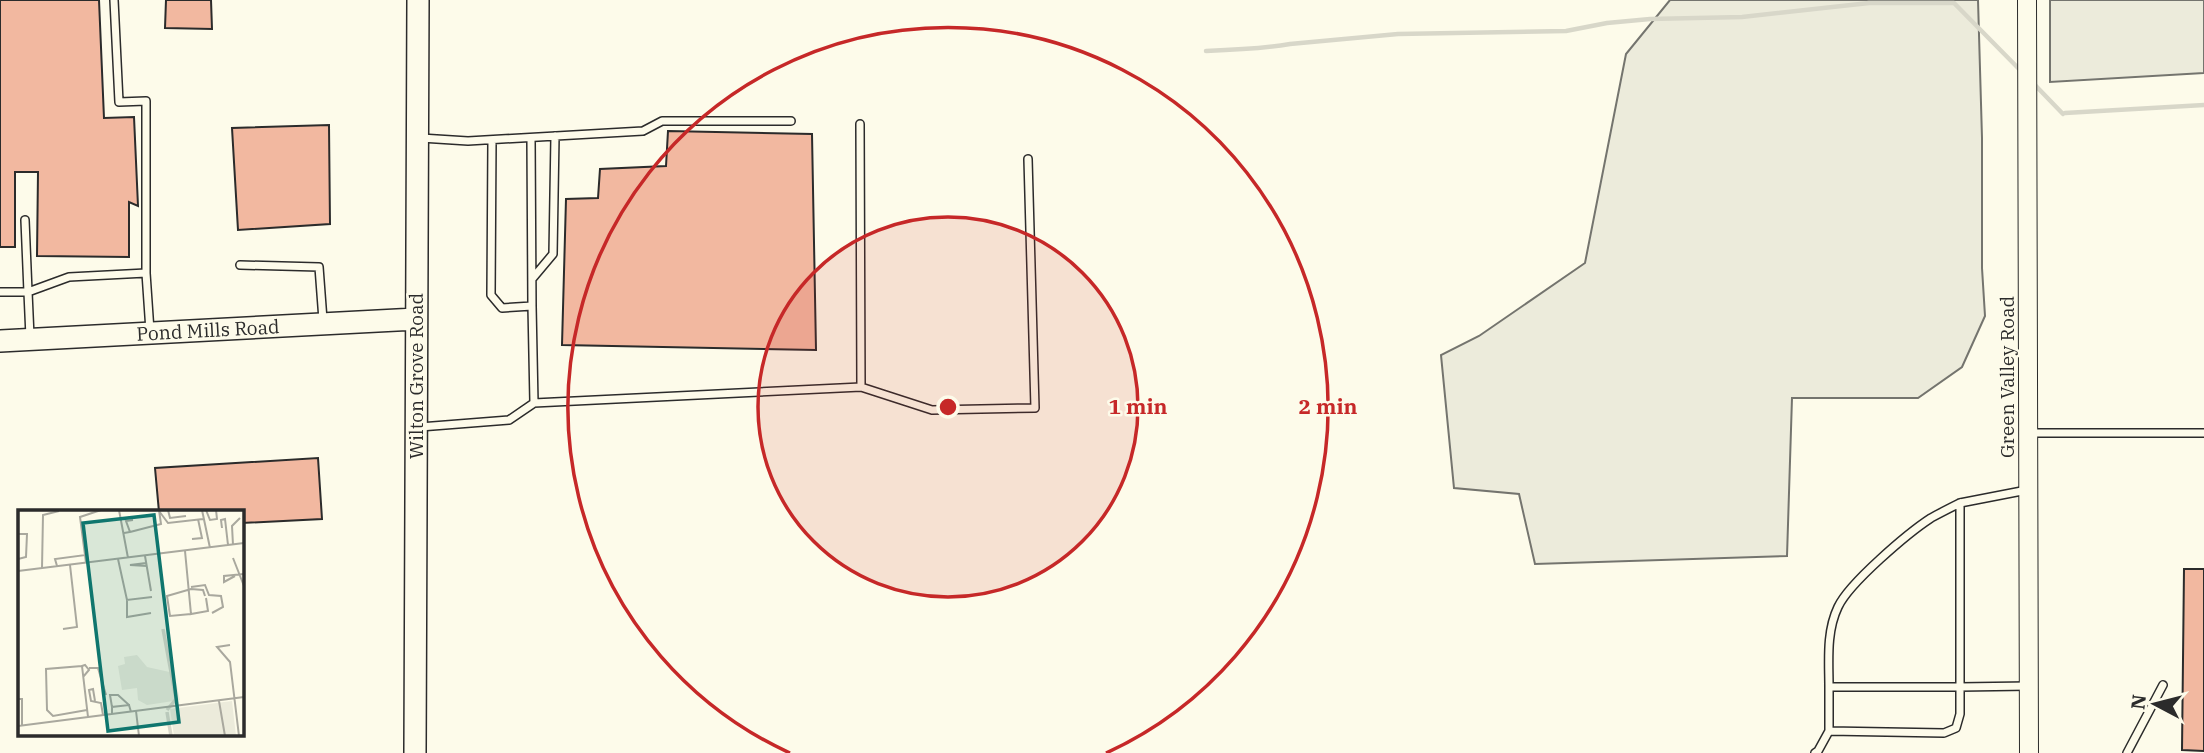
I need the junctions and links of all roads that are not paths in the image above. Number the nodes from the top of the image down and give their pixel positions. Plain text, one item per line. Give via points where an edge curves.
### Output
1 (114, 0) edge
2 (418, 0) edge
3 (2027, 0) edge
4 (791, 121) dead end
5 (860, 124) dead end
6 (555, 136) junction
7 (417, 138) junction
8 (531, 138) junction
9 (492, 140) junction
10 (1028, 159) dead end
11 (25, 220) dead end
12 (240, 265) dead end
13 (146, 273) junction
14 (531, 279) junction
15 (0, 292) edge
16 (28, 292) junction
17 (532, 306) junction
18 (416, 318) junction
19 (324, 325) junction
20 (150, 333) junction
21 (30, 339) junction
22 (0, 341) edge
23 (861, 387) junction
24 (534, 403) junction
25 (416, 428) junction
26 (2029, 433) junction
27 (2204, 433) edge
28 (2028, 490) junction
29 (1960, 503) junction
30 (2162, 685) dead end
31 (2029, 686) junction
32 (1829, 687) junction
33 (1960, 687) junction
34 (1829, 731) junction
35 (415, 753) edge
36 (1815, 753) edge
37 (2029, 753) edge
38 (2127, 753) edge

1 - 13 lane via 119,102 146,101
2 - 7 main road, Wilton Grove Road
3 - 26 street, Green Valley Road
4 - 6 lane via 662,121 643,131
5 - 23 lane
6 - 8 lane
6 - 14 lane via 554,254
7 - 9 lane
7 - 18 main road, Wilton Grove Road
8 - 9 lane
8 - 14 lane
9 - 17 lane via 491,295 502,308
10 - 23 lane via 1035,408 932,410
11 - 16 lane
12 - 19 lane via 319,267
13 - 16 lane via 69,276
13 - 20 lane
14 - 17 lane
15 - 16 lane
16 - 21 lane
17 - 24 lane
18 - 19 main road, Pond Mills Road
18 - 25 main road, Wilton Grove Road
19 - 20 main road, Pond Mills Road
20 - 21 main road, Pond Mills Road
21 - 22 main road, Pond Mills Road
23 - 24 lane
24 - 25 lane via 509,420
25 - 35 main road, Wilton Grove Road
26 - 27 lane
26 - 28 street, Green Valley Road
28 - 29 lane
28 - 31 street, Green Valley Road
29 - 32 lane via 1899,543 1838,606 1830,634
29 - 33 lane
30 - 38 lane
31 - 33 lane
31 - 37 street, Green Valley Road
32 - 33 lane
32 - 34 lane
33 - 34 lane via 1956,728 1944,733
34 - 36 lane

